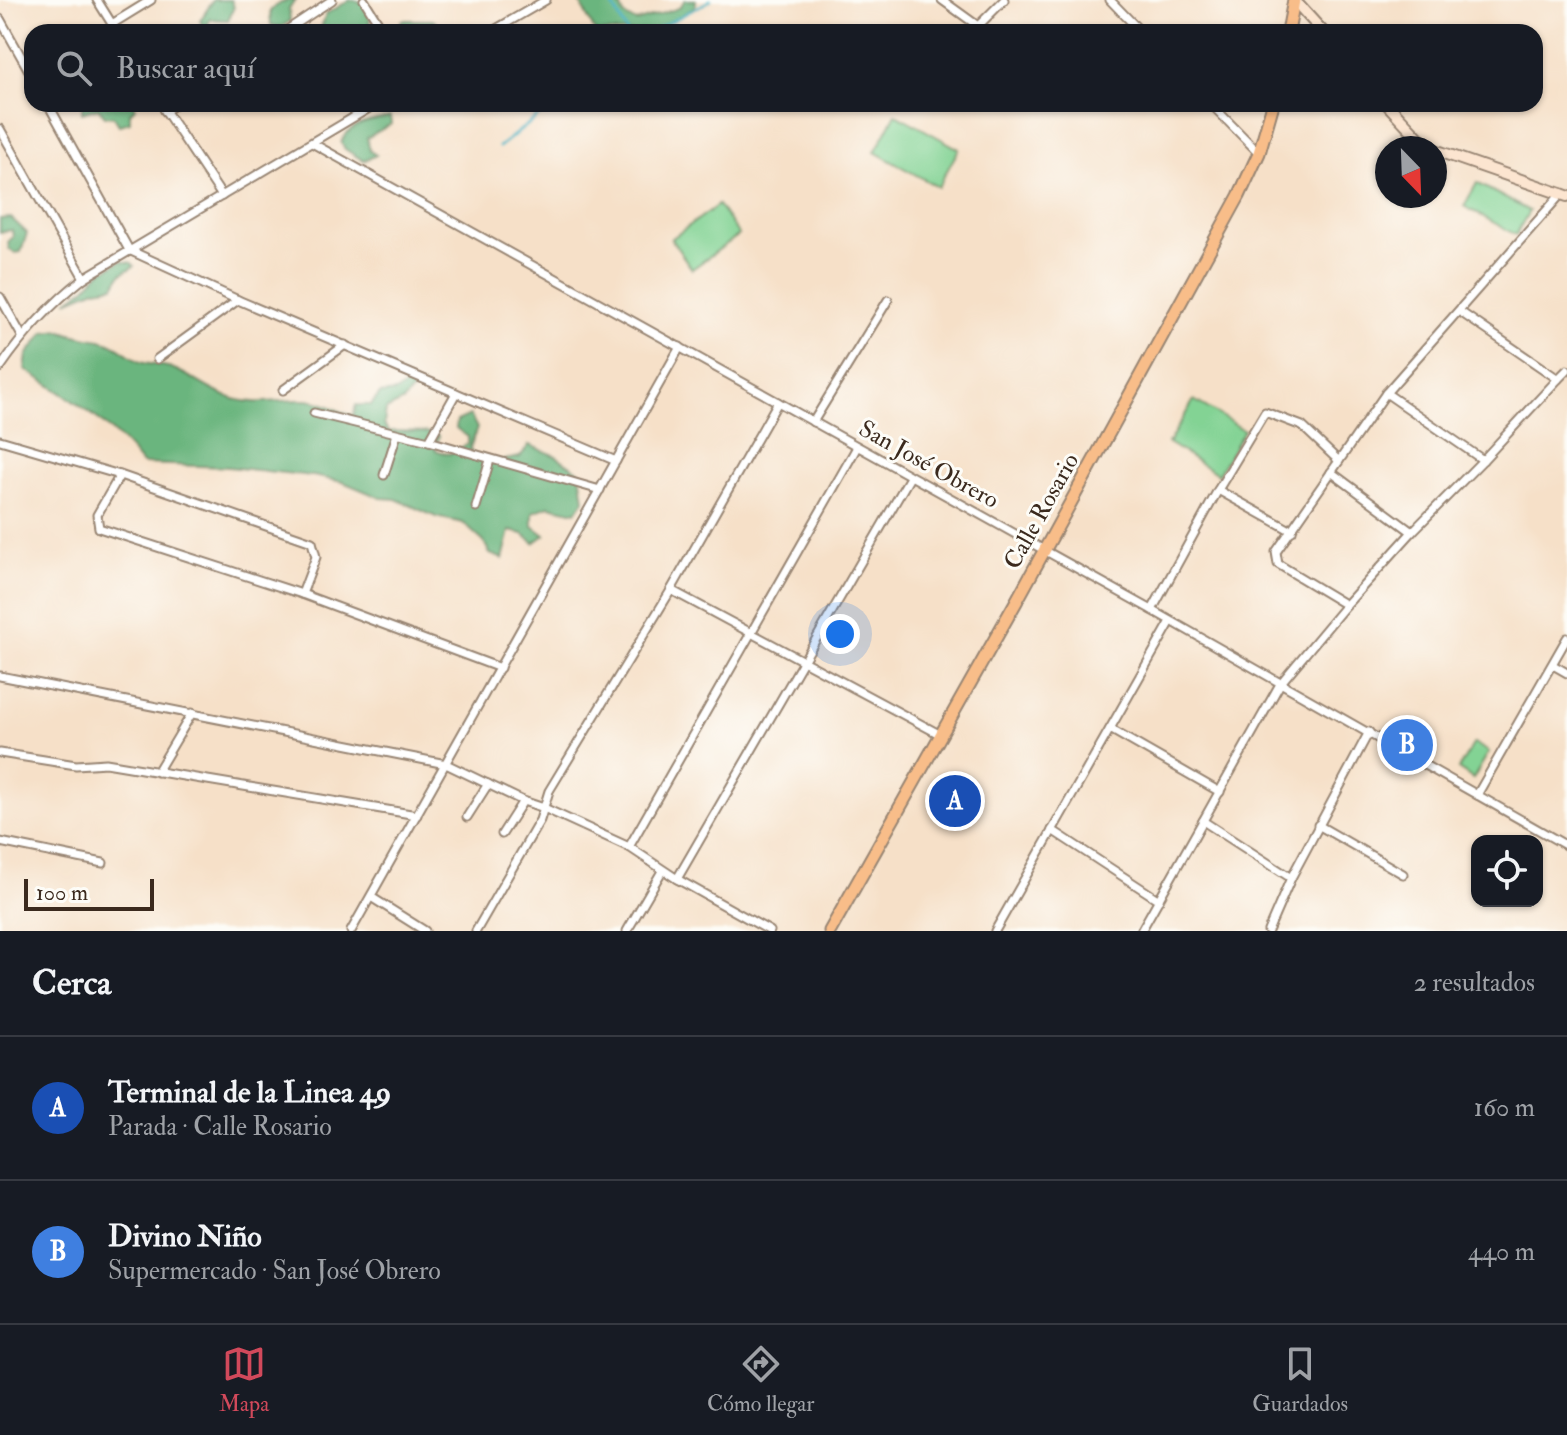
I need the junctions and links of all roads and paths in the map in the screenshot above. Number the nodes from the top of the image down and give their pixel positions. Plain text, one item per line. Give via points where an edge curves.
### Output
1 (97, 0) edge
2 (151, 0) edge
3 (332, 0) edge
4 (364, 0) edge
5 (546, 0) edge
6 (942, 0) edge
7 (1004, 0) edge
8 (1110, 0) edge
9 (1294, 0) edge
10 (0, 19) edge
11 (112, 24) joint
12 (296, 24) edge
13 (379, 24) edge
14 (505, 24) edge
15 (972, 24) edge
16 (980, 24) edge
17 (1133, 24) edge
18 (1290, 24) edge
19 (1316, 24) edge
20 (24, 62) edge
21 (52, 112) edge
22 (166, 112) edge
23 (363, 112) edge
24 (1219, 112) edge
25 (1271, 112) edge
26 (1395, 112) edge
27 (0, 129) edge
28 (1417, 136) edge
29 (312, 143) junction
30 (1259, 153) junction
31 (1447, 154) edge
32 (1565, 194) edge
33 (222, 196) junction
34 (129, 250) junction
35 (84, 278) junction
36 (0, 297) edge
37 (238, 300) junction
38 (888, 300) dead end
39 (1459, 311) junction
40 (22, 336) junction
41 (345, 345) junction
42 (680, 347) junction
43 (157, 359) dead end
44 (0, 368) edge
45 (1567, 370) edge
46 (1558, 379) junction
47 (283, 390) dead end
48 (456, 393) junction
49 (1386, 393) junction
50 (778, 402) junction
51 (314, 413) dead end
52 (813, 422) junction
53 (397, 434) junction
54 (0, 440) edge
55 (429, 441) junction
56 (857, 447) junction
57 (490, 460) junction
58 (1483, 460) junction
59 (616, 461) junction
60 (1339, 461) junction
61 (1331, 472) junction
62 (120, 475) junction
63 (384, 475) dead end
64 (910, 477) junction
65 (600, 490) junction
66 (1218, 490) junction
67 (476, 507) dead end
68 (1292, 531) junction
69 (1412, 532) junction
70 (1044, 551) junction
71 (671, 590) junction
72 (302, 594) junction
73 (1346, 605) junction
74 (1152, 610) junction
75 (1170, 623) junction
76 (751, 633) junction
77 (1567, 638) edge
78 (804, 661) junction
79 (1553, 665) junction
80 (500, 668) junction
81 (1567, 673) edge
82 (0, 676) edge
83 (1280, 684) junction
84 (192, 713) junction
85 (1110, 729) junction
86 (1369, 732) junction
87 (941, 735) junction
88 (0, 753) edge
89 (446, 764) junction
90 (157, 772) junction
91 (488, 784) junction
92 (1220, 792) junction
93 (1477, 795) junction
94 (523, 801) junction
95 (544, 808) junction
96 (417, 815) junction
97 (467, 817) dead end
98 (1203, 821) junction
99 (1318, 825) junction
100 (1052, 830) junction
101 (502, 834) dead end
102 (0, 842) edge
103 (1567, 846) edge
104 (629, 847) junction
105 (103, 863) dead end
106 (662, 871) junction
107 (1403, 874) dead end
108 (1291, 878) junction
109 (677, 879) junction
110 (371, 897) junction
111 (1159, 900) junction
112 (351, 931) edge
113 (425, 931) edge
114 (476, 931) edge
115 (627, 931) edge
116 (770, 931) edge
117 (830, 931) edge
118 (995, 931) edge
119 (1141, 931) edge
120 (1268, 931) edge

1 - 11 street
2 - 11 street
3 - 12 street
4 - 13 street
5 - 14 street
6 - 15 street
7 - 16 street
8 - 17 street
9 - 18 main road
9 - 19 street
10 - 20 street
21 - 34 street
22 - 33 street
23 - 29 street
24 - 30 street
25 - 30 main road, Calle Rosario
26 - 28 street
27 - 35 street
29 - 33 street
29 - 42 street, San José Obrero
30 - 70 main road, Calle Rosario
31 - 32 street
32 - 39 street
33 - 34 street
34 - 35 street
34 - 37 street
35 - 40 street
36 - 40 street
37 - 41 street
37 - 43 street
38 - 52 street
39 - 46 street
39 - 49 street
40 - 44 street
41 - 47 street
41 - 48 street
42 - 50 street, San José Obrero
42 - 59 street
45 - 46 street
46 - 58 street
48 - 55 street
48 - 59 street
49 - 58 street
49 - 60 street
50 - 52 street, San José Obrero
50 - 71 street
51 - 53 street
52 - 56 street, San José Obrero
53 - 55 street
53 - 63 street
54 - 62 street
55 - 57 street
56 - 64 street, San José Obrero
56 - 76 street
57 - 65 street
57 - 67 street
58 - 69 street
59 - 65 street
60 - 61 street
60 - 66 street via 1302,426 1265,412
61 - 68 street
61 - 69 street
62 - 72 street via 312,542 316,557
62 - 72 street via 97,515 99,528
64 - 70 street, San José Obrero
64 - 78 street
65 - 80 street
66 - 68 street
66 - 74 street
68 - 73 street via 1276,552 1278,564
69 - 73 street
70 - 74 street, San José Obrero
70 - 87 main road, Calle Rosario
71 - 76 street
71 - 95 street via 549,791
72 - 80 street
73 - 83 street
74 - 75 street, San José Obrero
75 - 83 street, San José Obrero
75 - 85 street
76 - 78 street
76 - 104 street
77 - 79 street
78 - 87 street
78 - 109 street
79 - 81 street
79 - 93 street
80 - 89 street
82 - 84 street
83 - 86 street, San José Obrero
83 - 92 street
84 - 89 street
84 - 90 street
85 - 92 street
85 - 100 street
86 - 93 street, San José Obrero
86 - 99 street
87 - 117 main road, Calle Rosario
88 - 90 street
89 - 91 street
89 - 96 street
90 - 96 street
91 - 94 street
91 - 97 street
92 - 98 street
93 - 103 street, San José Obrero
94 - 95 street
94 - 101 street
95 - 104 street
95 - 114 street
96 - 110 street
98 - 108 street
98 - 111 street
99 - 107 street
99 - 108 street
100 - 111 street
100 - 118 street
102 - 105 street
104 - 106 street
106 - 109 street
106 - 115 street
108 - 120 street
109 - 116 street
110 - 112 street
110 - 113 street
111 - 119 street

